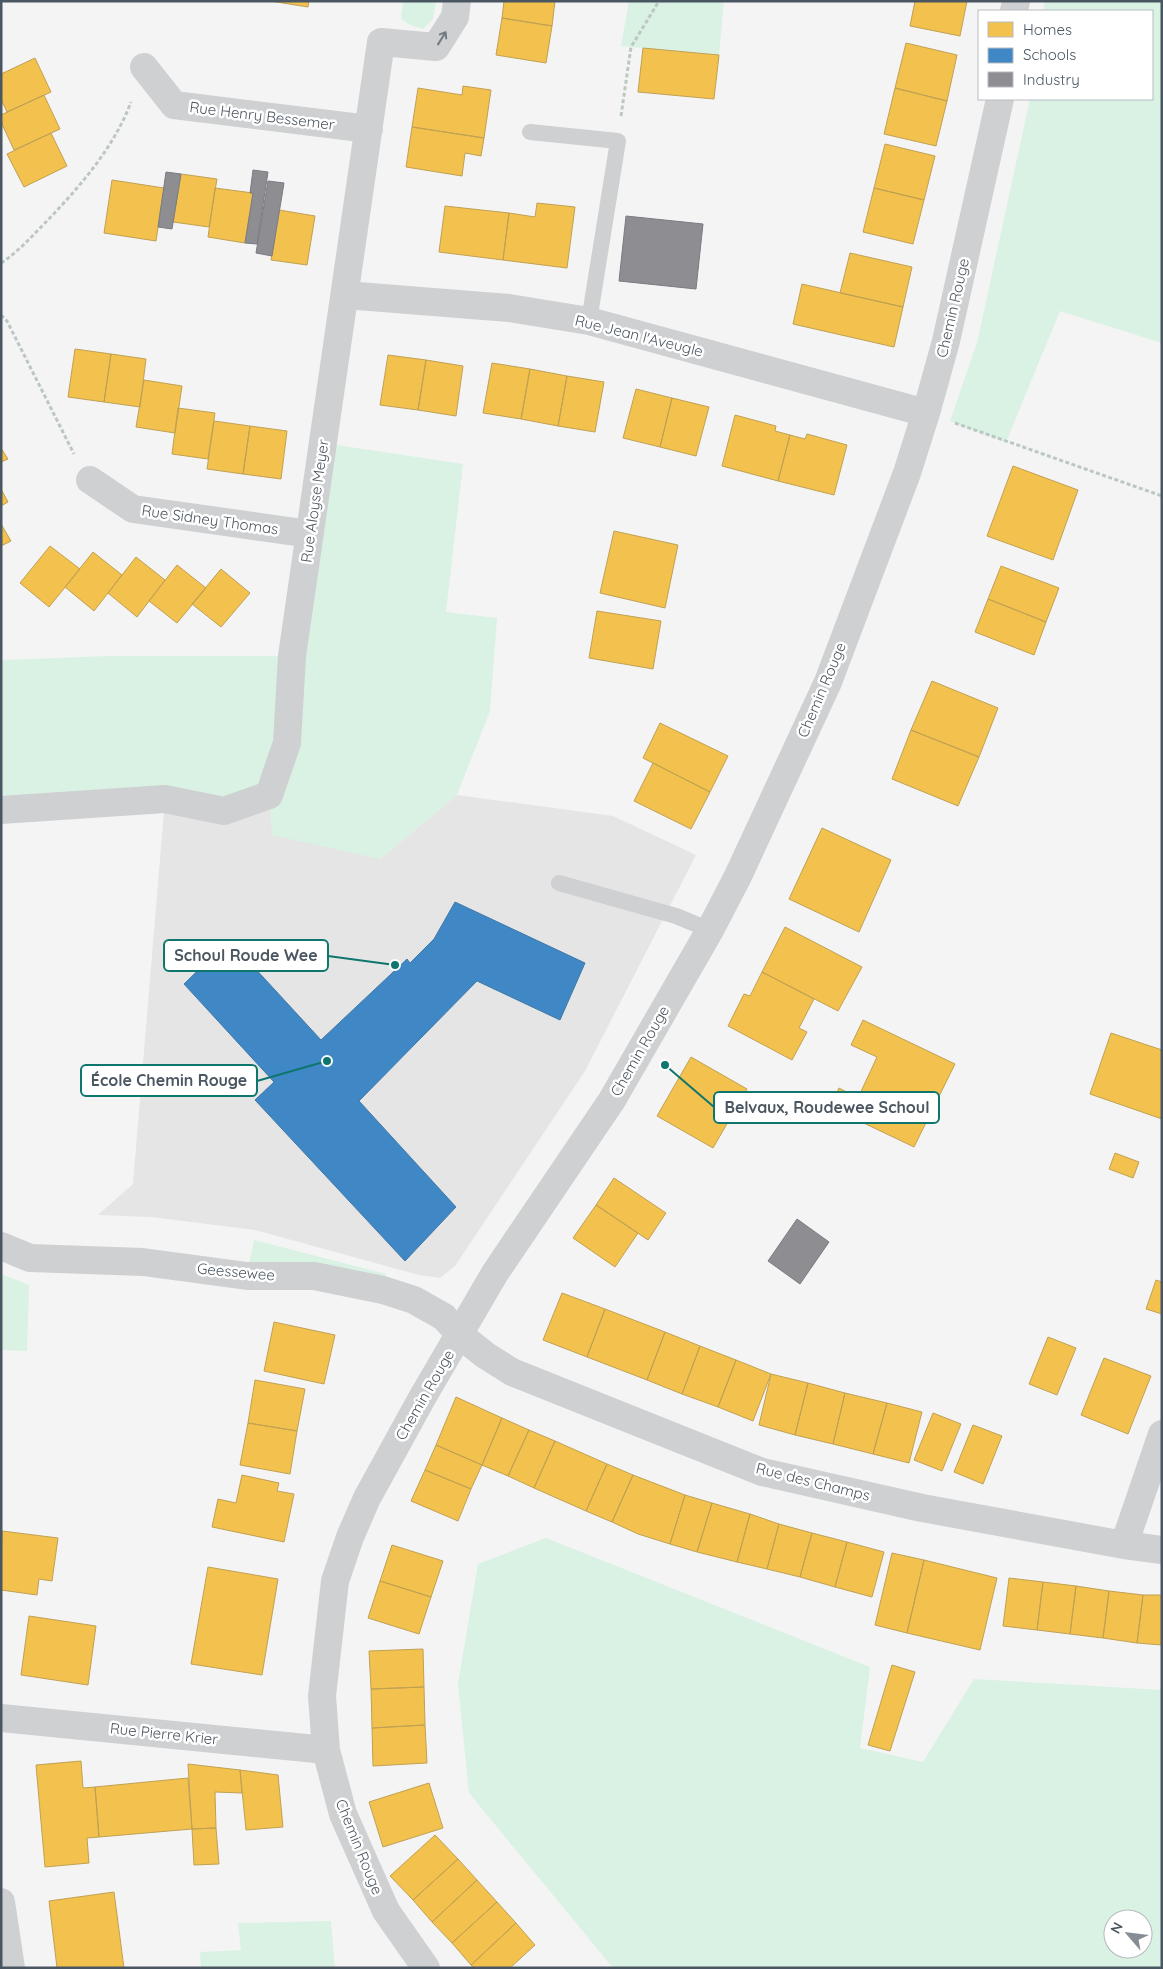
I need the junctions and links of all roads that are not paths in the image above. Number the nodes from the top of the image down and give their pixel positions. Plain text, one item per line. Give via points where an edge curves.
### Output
1 (457, 1) edge
2 (144, 67) road end
3 (1000, 100) edge
4 (369, 129) junction
5 (530, 132) dead end
6 (345, 295) junction
7 (589, 321) junction
8 (926, 413) junction
9 (90, 480) road end
10 (310, 534) junction
11 (1, 810) edge
12 (559, 883) dead end
13 (710, 930) junction
14 (1, 1246) edge
15 (460, 1335) junction
16 (1162, 1434) edge
17 (1124, 1544) junction
18 (1162, 1550) edge
19 (1, 1718) edge
20 (326, 1750) junction
21 (1, 1902) edge
22 (11, 1968) edge
23 (426, 1968) edge

4 -> 1 street, Rue Aloyse Meyer via 381,42 436,47 455,17
2 - 4 street, Rue Henry Bessemer via 174,105
3 - 8 street, Chemin Rouge via 946,341
4 - 6 street, Rue Aloyse Meyer
5 - 7 lane via 618,141
6 - 7 street, Rue Jean l'Aveugle via 509,308
6 - 10 street, Rue Aloyse Meyer
7 - 8 street, Rue Jean l'Aveugle
8 - 13 street, Chemin Rouge via 907,473 828,682
9 - 10 street, Rue Sidney Thomas via 133,509
10 - 11 street, Rue Aloyse Meyer via 292,656 288,743 269,795 224,811 165,799
12 - 13 lane via 676,916
13 - 15 street, Chemin Rouge via 612,1100 495,1274
14 - 15 street, Geessewee via 30,1258 143,1262 247,1276 314,1276 414,1300 444,1317
15 - 17 street, Rue des Champs via 512,1372 762,1472 922,1508
15 - 20 street, Chemin Rouge via 367,1498 335,1581 322,1696
16 - 17 street
17 - 18 street, Rue des Champs
19 - 20 street, Rue Pierre Krier
20 - 23 street, Chemin Rouge via 343,1814 386,1911
21 - 22 street

